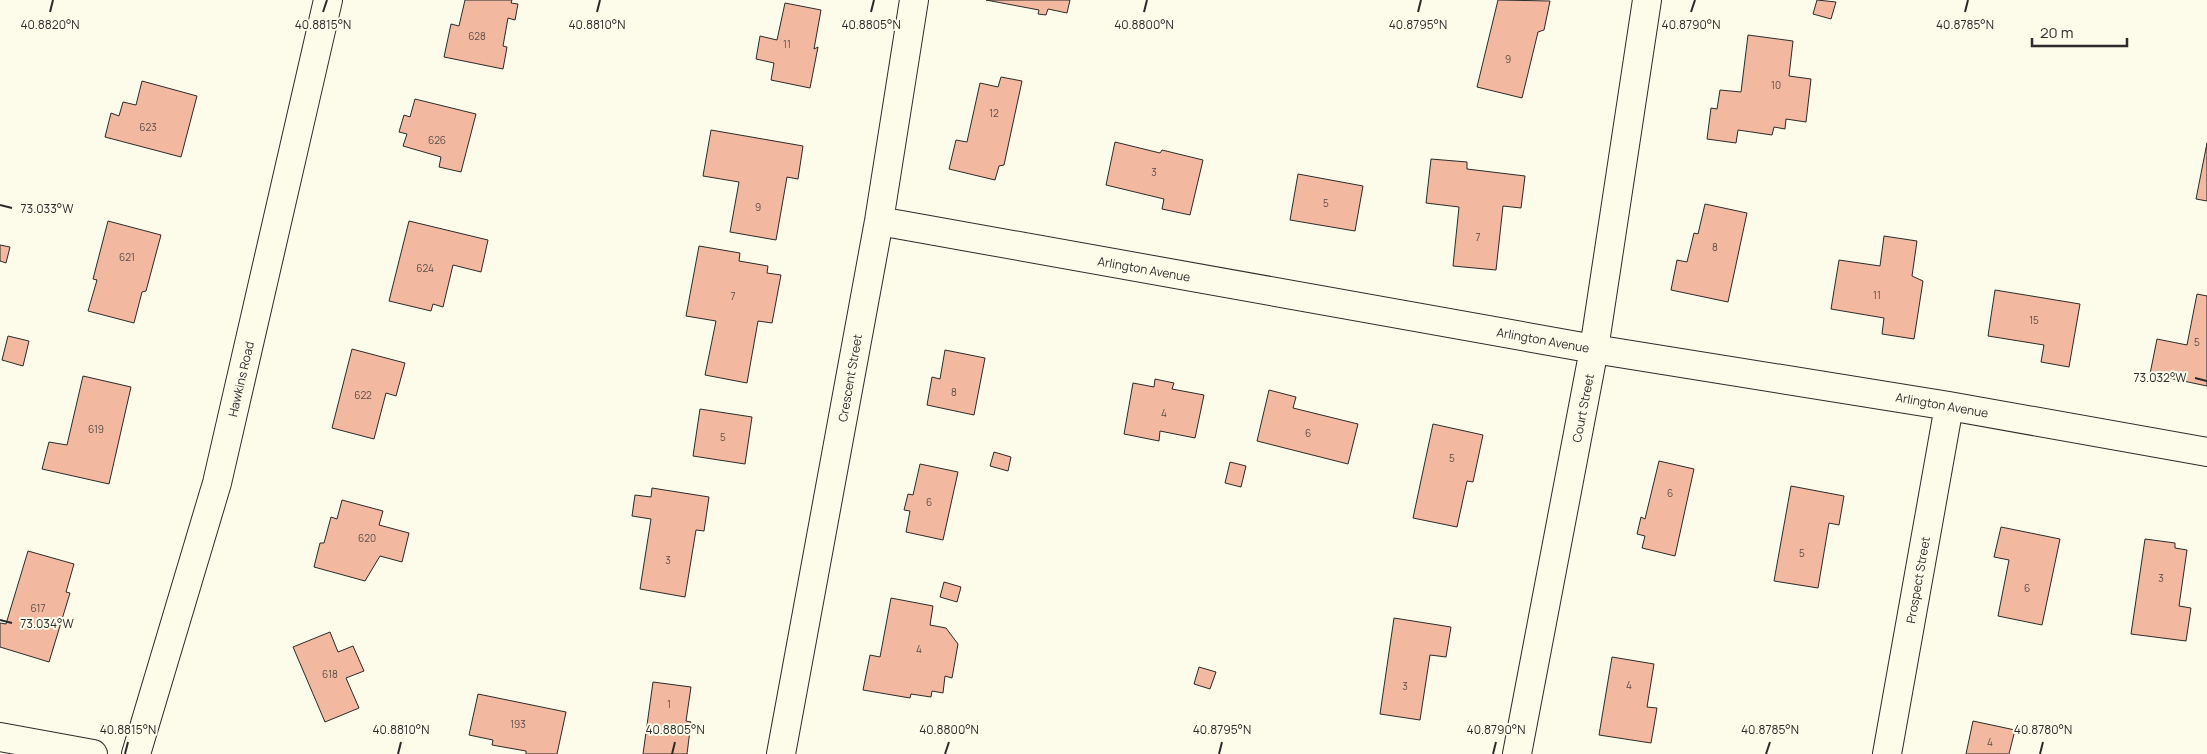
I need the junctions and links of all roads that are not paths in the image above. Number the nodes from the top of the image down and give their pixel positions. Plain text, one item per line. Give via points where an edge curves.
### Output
1 (328, 0) edge
2 (914, 0) edge
3 (1647, 0) edge
4 (879, 221) junction
5 (1594, 349) junction
6 (1949, 406) junction
7 (2207, 452) edge
8 (0, 737) edge
9 (93, 754) edge
10 (136, 754) edge
11 (781, 754) edge
12 (1517, 754) edge
13 (1887, 754) edge

1 - 10 street, Hawkins Road via 217,483
2 - 4 street, Crescent Street
3 - 5 street, Court Street
4 - 5 street, Arlington Avenue
4 - 11 street, Crescent Street
5 - 6 street, Arlington Avenue
5 - 12 street, Court Street
6 - 7 street, Arlington Avenue
6 - 13 street, Prospect Street
8 - 9 street

